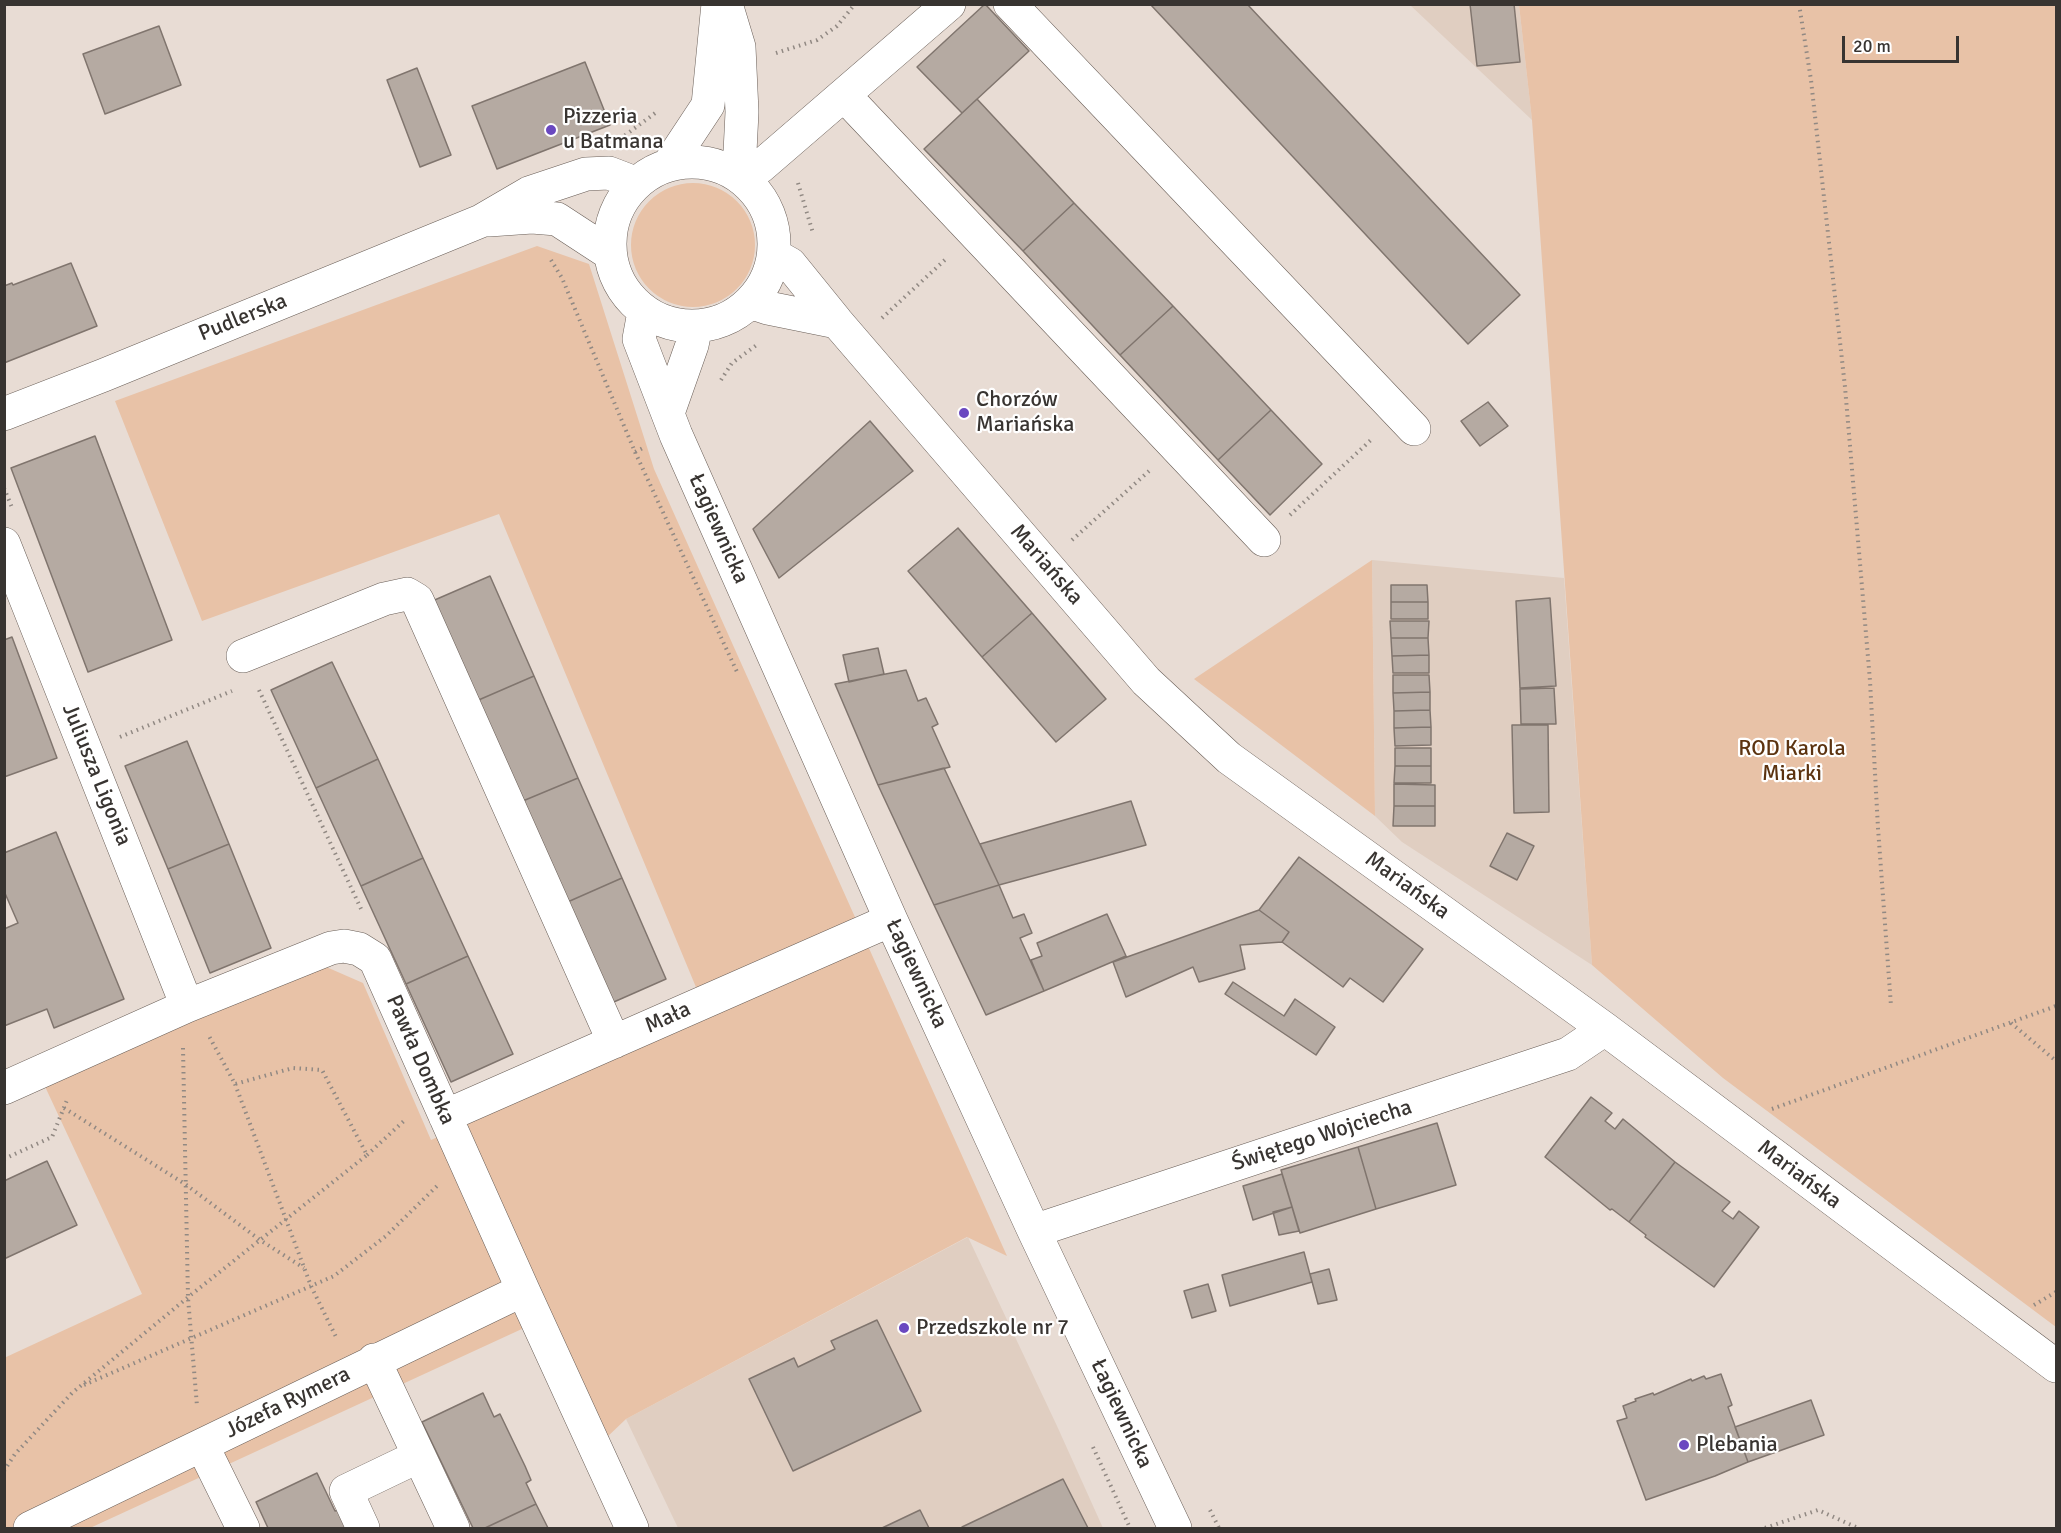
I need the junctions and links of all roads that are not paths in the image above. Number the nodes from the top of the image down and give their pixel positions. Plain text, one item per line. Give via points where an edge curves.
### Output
1 (718, 4) edge
2 (726, 4) edge
3 (949, 4) edge
4 (1010, 4) edge
5 (844, 95) junction
6 (669, 164) junction
7 (736, 174) junction
8 (635, 183) junction
9 (481, 221) junction
10 (609, 253) junction
11 (774, 255) junction
12 (750, 302) junction
13 (644, 312) junction
14 (837, 322) junction
15 (696, 326) junction
16 (668, 413) junction
17 (4, 414) edge
18 (1406, 422) road end
19 (1264, 540) road end
20 (4, 544) edge
21 (243, 656) dead end
22 (891, 920) junction
23 (187, 1006) junction
24 (1605, 1029) junction
25 (614, 1042) junction
26 (4, 1088) edge
27 (444, 1116) junction
28 (1034, 1232) junction
29 (523, 1290) junction
30 (374, 1360) junction
31 (2056, 1366) edge
32 (202, 1445) junction
33 (419, 1456) junction
34 (38, 1527) edge
35 (243, 1528) edge
36 (363, 1528) edge
37 (453, 1528) edge
38 (632, 1528) edge
39 (1175, 1528) edge

1 - 6 street via 708,105
2 - 7 street via 740,47 742,112
3 - 5 street
4 - 18 street
5 - 7 street via 760,167
5 - 19 street
6 - 7 street via 692,161
6 - 8 street
7 - 11 street via 754,190 766,209 773,231
8 - 9 street, Pudlerska via 609,173 586,174 529,193
8 - 10 street via 619,203 610,227
9 - 10 street, Pudlerska via 557,219
9 - 17 street, Pudlerska
10 - 13 street via 620,286
11 - 12 street via 766,280
11 - 14 street, Mariańska via 790,264
12 - 14 street
12 - 15 street via 726,319
13 - 15 street via 669,323
13 - 16 street, Łagiewnicka via 639,339
14 - 24 street, Mariańska via 1146,681 1229,758
15 - 16 street
16 - 22 street, Łagiewnicka
20 - 23 street, Juliusza Ligonia
21 - 25 street via 384,599 407,594 417,600
22 - 25 street, Mała
22 - 28 street, Łagiewnicka
23 - 26 street, Pawła Dombka
23 - 27 street, Pawła Dombka via 331,948 344,945 359,949 375,959
24 - 28 street, Świętego Wojciecha via 1568,1054
24 - 31 street, Mariańska
25 - 27 street, Mała
27 - 29 street, Pawła Dombka
28 - 39 street, Łagiewnicka
29 - 30 street, Józefa Rymera
29 - 38 street, Pawła Dombka
30 - 32 street, Józefa Rymera
30 - 33 street, Józefa Rymera
32 - 34 street, Józefa Rymera
32 - 35 street, Józefa Rymera
33 - 36 street via 346,1491
33 - 37 street, Józefa Rymera

